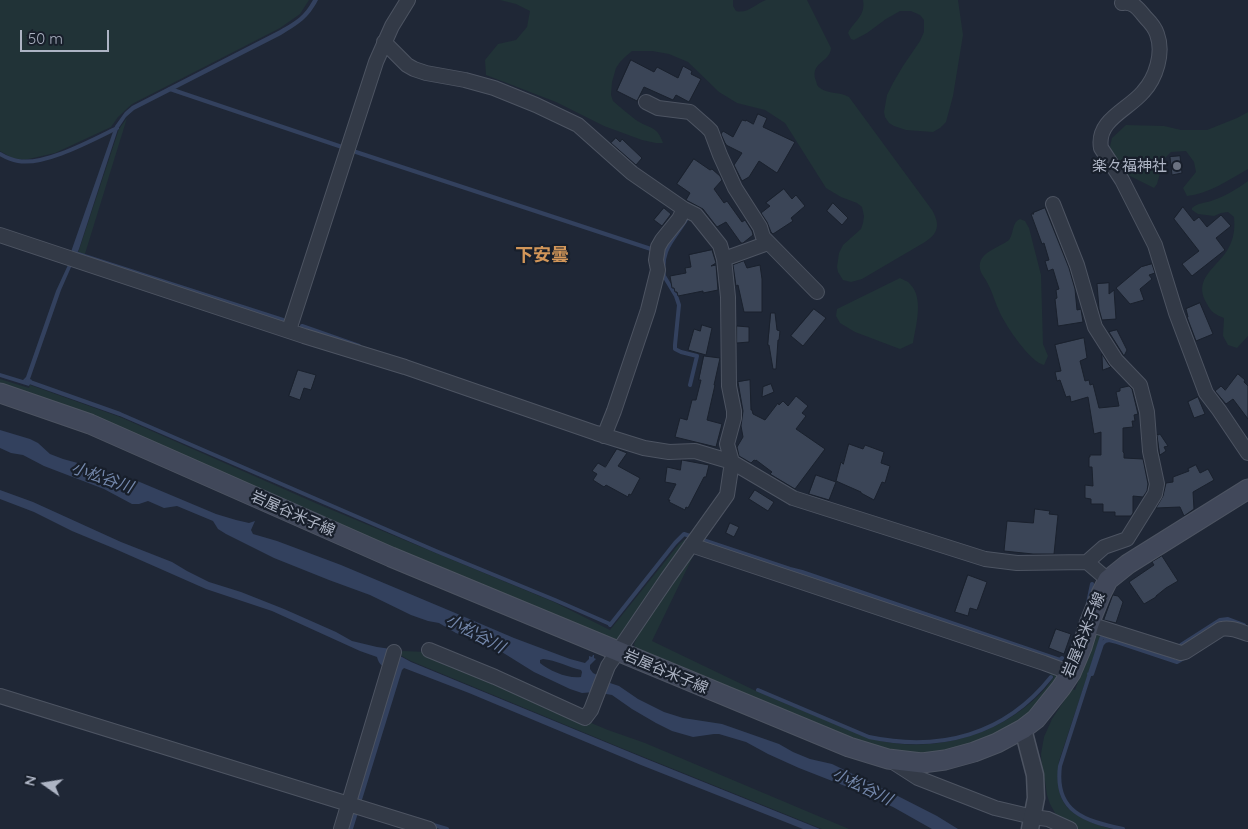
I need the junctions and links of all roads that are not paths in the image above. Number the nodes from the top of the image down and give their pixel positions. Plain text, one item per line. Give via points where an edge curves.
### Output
1 (408, 0) edge
2 (1122, 3) dead end
3 (384, 42) junction
4 (646, 102) dead end
5 (1053, 204) dead end
6 (684, 209) junction
7 (0, 235) edge
8 (768, 242) junction
9 (724, 259) junction
10 (817, 292) dead end
11 (289, 330) junction
12 (0, 393) edge
13 (604, 436) junction
14 (1248, 453) edge
15 (732, 462) junction
16 (1248, 489) edge
17 (695, 540) junction
18 (1087, 562) junction
19 (1108, 580) junction
20 (1089, 624) junction
21 (1248, 634) edge
22 (429, 650) dead end
23 (394, 652) dead end
24 (613, 659) junction
25 (1071, 673) junction
26 (0, 696) edge
27 (1023, 729) junction
28 (888, 759) junction
29 (349, 804) junction
30 (1031, 824) edge
31 (341, 829) edge
32 (429, 829) edge
33 (1070, 829) edge

1 - 3 street
2 - 14 street via 1134,5 1152,24 1158,35 1158,63 1142,94 1115,115 1104,129 1101,148 1122,180 1155,244 1206,393
3 - 6 street via 414,69 494,88 578,125 632,173
3 - 11 street
4 - 8 street via 658,108 690,112 711,131 735,188
5 - 18 street via 1077,265 1095,326 1116,360 1140,385 1157,484 1155,494 1127,540 1104,546
6 - 9 street via 696,215 720,245
6 - 13 street via 658,247 658,270 648,310
7 - 11 street
8 - 9 street
8 - 10 street
9 - 15 street via 734,411 728,444
11 - 13 street
12 - 24 main road, 岩屋谷米子線 via 90,424
13 - 15 street via 644,448 695,451
15 - 17 street via 727,495
15 - 18 street via 792,498 985,559 1017,563
16 - 19 main road, 岩屋谷米子線 via 1128,564
17 - 24 street
17 - 25 street
18 - 19 street
19 - 20 main road, 岩屋谷米子線
20 - 21 street via 1181,653 1221,629 1235,629
20 - 25 main road, 岩屋谷米子線
22 - 24 street via 585,718
23 - 29 street
24 - 28 main road, 岩屋谷米子線 via 649,664 849,747
25 - 27 main road, 岩屋谷米子線 via 1036,719
26 - 29 street
27 - 28 main road, 岩屋谷米子線 via 997,743 945,760 922,763
27 - 30 street via 1035,775 1036,798
28 - 30 street via 918,778
29 - 31 street
29 - 32 street
30 - 33 street via 1048,819

